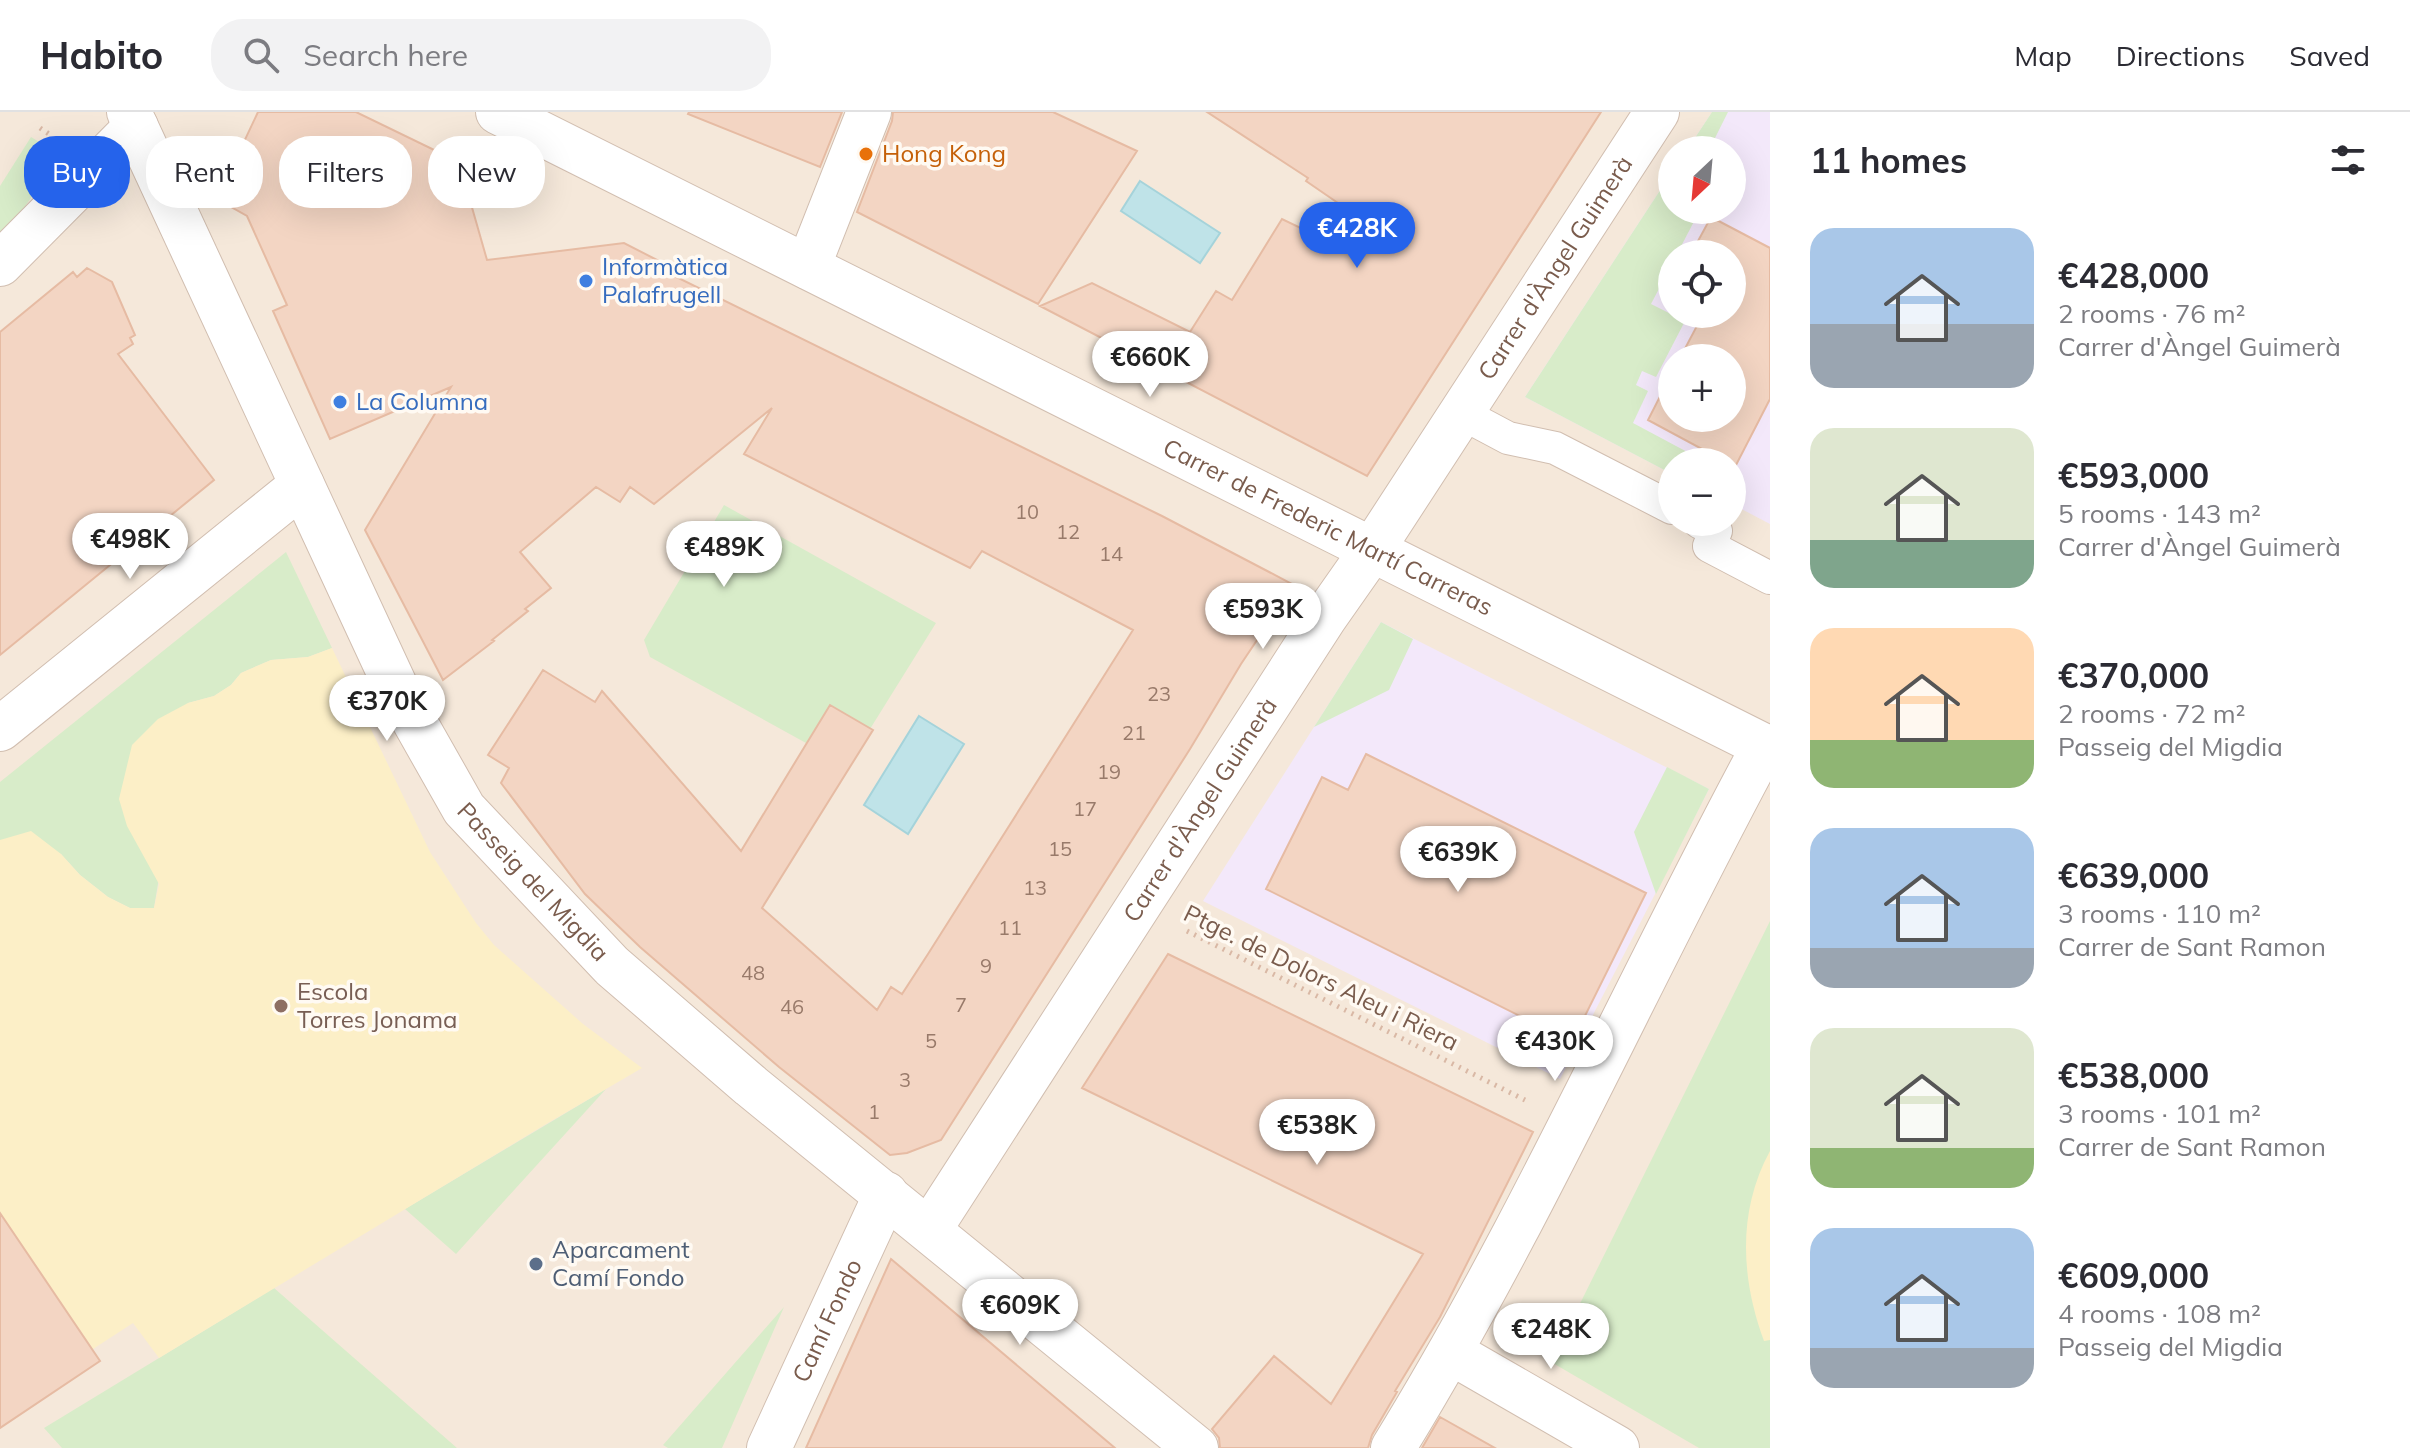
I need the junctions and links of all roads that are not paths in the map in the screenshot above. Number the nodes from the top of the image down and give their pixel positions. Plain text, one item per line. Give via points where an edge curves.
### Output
1 (498, 112) edge
2 (869, 112) edge
3 (1657, 112) edge
4 (132, 120) edge
5 (551, 123) edge
6 (0, 264) edge
7 (808, 267) junction
8 (1461, 413) junction
9 (302, 485) junction
10 (1658, 501) edge
11 (1714, 536) edge
12 (1372, 550) junction
13 (1767, 577) edge
14 (0, 729) edge
15 (1767, 748) edge
16 (886, 1194) junction
17 (929, 1230) junction
18 (1452, 1353) junction
19 (769, 1448) edge
20 (1196, 1448) edge
21 (1393, 1448) edge
22 (1617, 1448) edge

1 - 5 street, Carrer de Frederic Martí Carreras
2 - 7 street
3 - 8 street, Carrer d'Àngel Guimerà
4 - 6 street
4 - 9 street, Passeig del Migdia
5 - 7 street, Carrer de Frederic Martí Carreras
7 - 12 street, Carrer de Frederic Martí Carreras
8 - 10 lane via 1508,438 1555,448
8 - 12 street, Carrer d'Àngel Guimerà
9 - 14 street
9 - 16 street, Passeig del Migdia via 400,696 464,809 612,966
11 - 13 lane via 1709,546
12 - 15 street, Carrer de Frederic Martí Carreras
12 - 17 street, Carrer d'Àngel Guimerà
15 - 18 street via 1722,823
16 - 17 street, Passeig del Migdia
16 - 19 street, Camí Fondo
17 - 20 street, Passeig del Migdia
18 - 21 street
18 - 22 street

